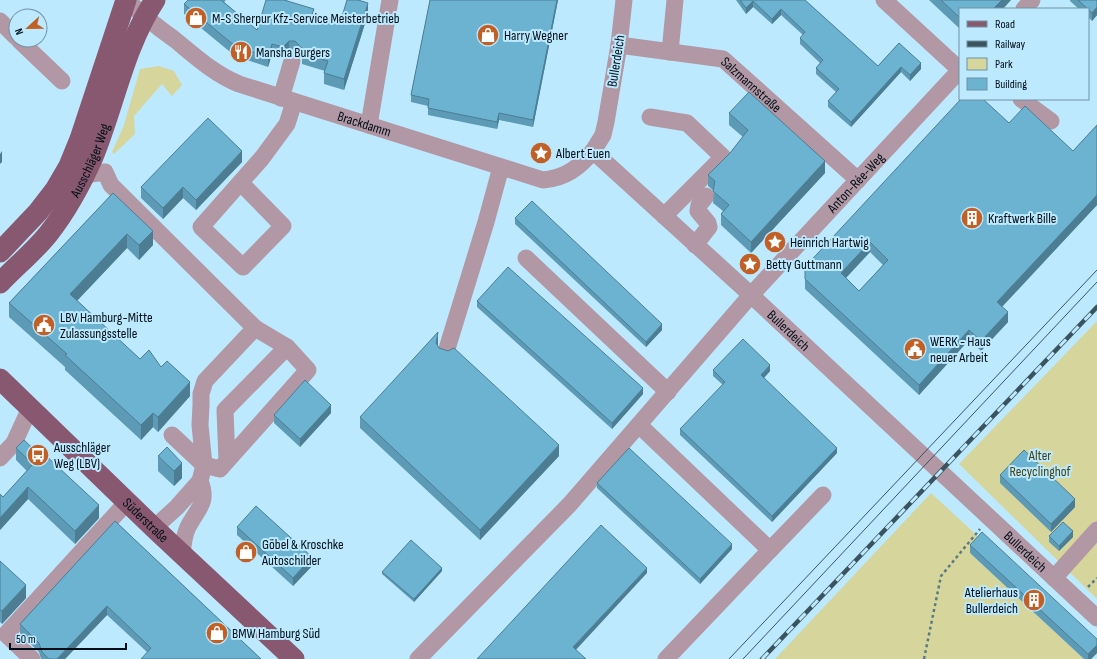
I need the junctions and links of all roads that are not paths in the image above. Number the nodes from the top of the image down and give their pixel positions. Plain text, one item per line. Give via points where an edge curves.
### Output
1 (127, 0) edge
2 (156, 0) edge
3 (390, 0) edge
4 (624, 0) edge
5 (675, 0) edge
6 (884, 0) edge
7 (1032, 0) edge
8 (1025, 8) edge
9 (145, 18) junction
10 (0, 21) edge
11 (8, 29) edge
12 (619, 45) junction
13 (27, 48) edge
14 (670, 52) junction
15 (292, 61) dead end
16 (959, 69) edge
17 (959, 71) edge
18 (62, 81) dead end
19 (287, 100) junction
20 (1022, 100) edge
21 (650, 118) dead end
22 (1051, 121) dead end
23 (369, 125) junction
24 (593, 151) junction
25 (500, 167) junction
26 (84, 175) junction
27 (858, 180) junction
28 (241, 183) junction
29 (706, 196) dead end
30 (664, 216) junction
31 (695, 245) junction
32 (0, 252) edge
33 (526, 258) dead end
34 (0, 283) edge
35 (751, 295) junction
36 (256, 328) junction
37 (287, 347) junction
38 (446, 352) edge
39 (0, 379) edge
40 (668, 392) junction
41 (30, 408) junction
42 (639, 425) junction
43 (172, 435) dead end
44 (0, 458) edge
45 (227, 460) junction
46 (202, 473) junction
47 (823, 495) dead end
48 (127, 502) junction
49 (154, 528) junction
50 (1097, 530) edge
51 (770, 550) junction
52 (182, 554) junction
53 (1054, 578) junction
54 (1097, 618) edge
55 (32, 659) edge
56 (294, 659) edge
57 (418, 659) edge
58 (666, 659) edge

1 - 9 street, Brackdamm
1 - 32 main road, Ausschläger Weg via 69,166 38,212
2 - 9 main road, Ausschläger Weg
3 - 23 street
4 - 12 street, Bullerdeich
5 - 14 street
6 - 16 street
7 - 8 street
9 - 19 street, Brackdamm via 223,78
9 - 26 main road, Ausschläger Weg
10 - 11 street
12 - 14 street, Salzmannstraße
12 - 24 street, Bullerdeich via 603,135
13 - 18 street
14 - 27 street, Salzmannstraße via 723,59
15 - 19 street
17 - 27 street, Anton-Rée-Weg
19 - 23 street, Brackdamm
19 - 28 street via 287,124
20 - 22 street
21 - 30 street via 687,123 723,157
23 - 25 street, Brackdamm
24 - 25 street, Brackdamm via 581,165 554,179 542,180
24 - 30 street, Bullerdeich
25 - 38 street
26 - 34 main road, Ausschläger Weg via 69,204 48,234
26 - 36 street via 105,172 112,185
27 - 35 street, Anton-Rée-Weg
28 - 28 street via 283,226 243,267 201,227
29 - 31 street via 698,211 709,227
30 - 31 street, Bullerdeich
31 - 35 street, Bullerdeich
33 - 40 street
35 - 40 street, Anton-Rée-Weg
35 - 53 street, Bullerdeich
36 - 37 street
36 - 46 street via 205,381 201,394
37 - 45 street via 225,410
37 - 45 street via 308,370
39 - 41 main road, Süderstraße
40 - 42 street, Anton-Rée-Weg
41 - 44 street via 14,443
41 - 48 main road, Süderstraße
42 - 51 street
42 - 57 street, Anton-Rée-Weg via 570,504
43 - 46 street
45 - 46 street via 220,469
46 - 49 street via 177,507
46 - 52 street via 203,501 188,527
47 - 51 street
48 - 49 main road, Süderstraße
48 - 55 street via 6,634
49 - 52 main road, Süderstraße
50 - 53 street
51 - 58 street
52 - 56 main road, Süderstraße
53 - 54 street, Bullerdeich

